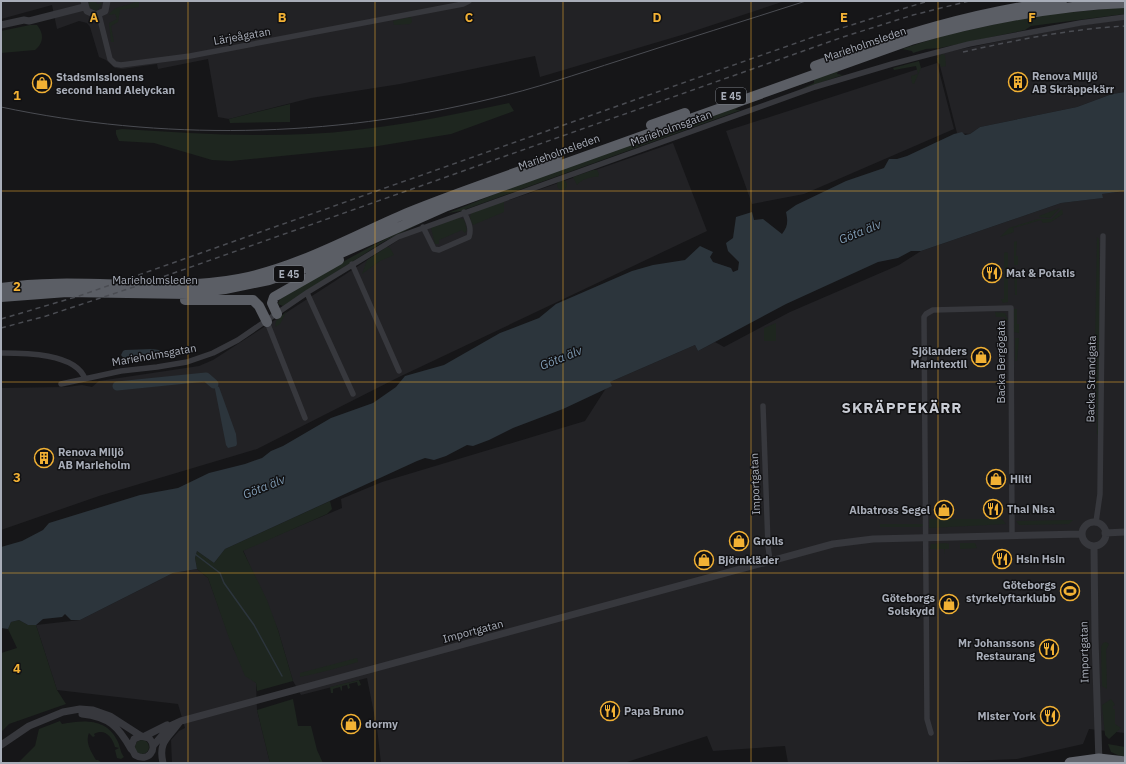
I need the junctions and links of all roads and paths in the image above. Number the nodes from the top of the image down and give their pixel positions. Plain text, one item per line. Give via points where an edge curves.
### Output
1 (107, 1) edge
2 (469, 1) edge
3 (1062, 1) edge
4 (1125, 3) edge
5 (84, 4) edge
6 (99, 15) junction
7 (1125, 17) edge
8 (29, 21) junction
9 (1, 25) edge
10 (1, 29) edge
11 (464, 212) junction
12 (423, 228) junction
13 (1103, 236) dead end
14 (371, 240) junction
15 (352, 264) junction
16 (1, 288) edge
17 (104, 291) junction
18 (307, 293) junction
19 (1, 297) edge
20 (277, 314) junction
21 (267, 322) junction
22 (1, 353) edge
23 (399, 371) dead end
24 (85, 379) junction
25 (61, 384) dead end
26 (353, 394) dead end
27 (763, 406) dead end
28 (305, 418) dead end
29 (1096, 522) junction
30 (1125, 532) edge
31 (1105, 533) junction
32 (1082, 534) junction
33 (1012, 535) junction
34 (926, 538) junction
35 (1094, 546) junction
36 (770, 561) junction
37 (58, 715) junction
38 (181, 722) junction
39 (931, 732) dead end
40 (143, 736) junction
41 (1, 745) edge
42 (153, 747) junction
43 (131, 749) junction
44 (139, 758) junction
45 (1099, 761) edge
46 (1125, 762) edge
47 (146, 763) edge
48 (160, 763) edge
49 (163, 763) edge
50 (1070, 763) edge

1 - 6 street via 106,10
2 - 6 street, Lärjeågatan via 190,56 121,65 110,59
3 - 16 highway, Marieholmsleden / E 45 via 965,18 883,42 446,198 303,260 258,274 202,284 72,282
4 - 14 highway, Marieholmsleden / E 45 via 1012,16 911,40 462,200
5 - 6 street via 90,14
5 - 8 street
7 - 11 street, Marieholmsgatan via 990,40 848,77
8 - 9 street
8 - 10 street
11 - 12 street, Marieholmsgatan
11 - 12 street via 470,223 469,237 439,250 434,250
12 - 15 street, Marieholmsgatan via 393,240
13 - 29 street, Backa Strandgata via 1100,494
14 - 17 highway, Marieholmsleden / E 45 via 297,271 243,286 184,294
14 - 20 highway via 274,297 272,303
15 - 18 street, Marieholmsgatan
15 - 23 street
17 - 19 highway, Marieholmsleden / E 45
17 - 21 highway via 145,300 253,300 260,306
18 - 20 street, Marieholmsgatan
18 - 26 street
20 - 21 street, Marieholmsgatan
21 - 24 street, Marieholmsgatan via 238,340 196,359
21 - 28 street
22 - 24 street via 53,357 70,364 84,375
24 - 25 street, Marieholmsgatan
27 - 36 street, Importgatan
29 - 31 street via 1102,526
29 - 32 street via 1086,525
30 - 31 street
31 - 35 street via 1102,542
32 - 33 street, Importgatan
32 - 35 street via 1086,542
33 - 34 street, Importgatan
33 - 34 street, Backa Bergögata via 1011,308 932,310 924,317
34 - 36 street, Importgatan via 850,541
34 - 39 street via 927,719
35 - 45 street, Importgatan via 1094,638
36 - 38 street, Importgatan
37 - 40 street via 80,709 92,710 110,716
37 - 41 street via 29,726
37 - 43 street via 82,714 104,719 118,728
38 - 40 street, Importgatan via 174,722
38 - 42 street, Importgatan via 170,726
38 - 49 street via 163,743
40 - 42 street via 151,740
40 - 43 street via 133,740
42 - 44 street via 148,756
42 - 48 street
43 - 44 street
44 - 47 street
45 - 46 highway
45 - 50 highway

